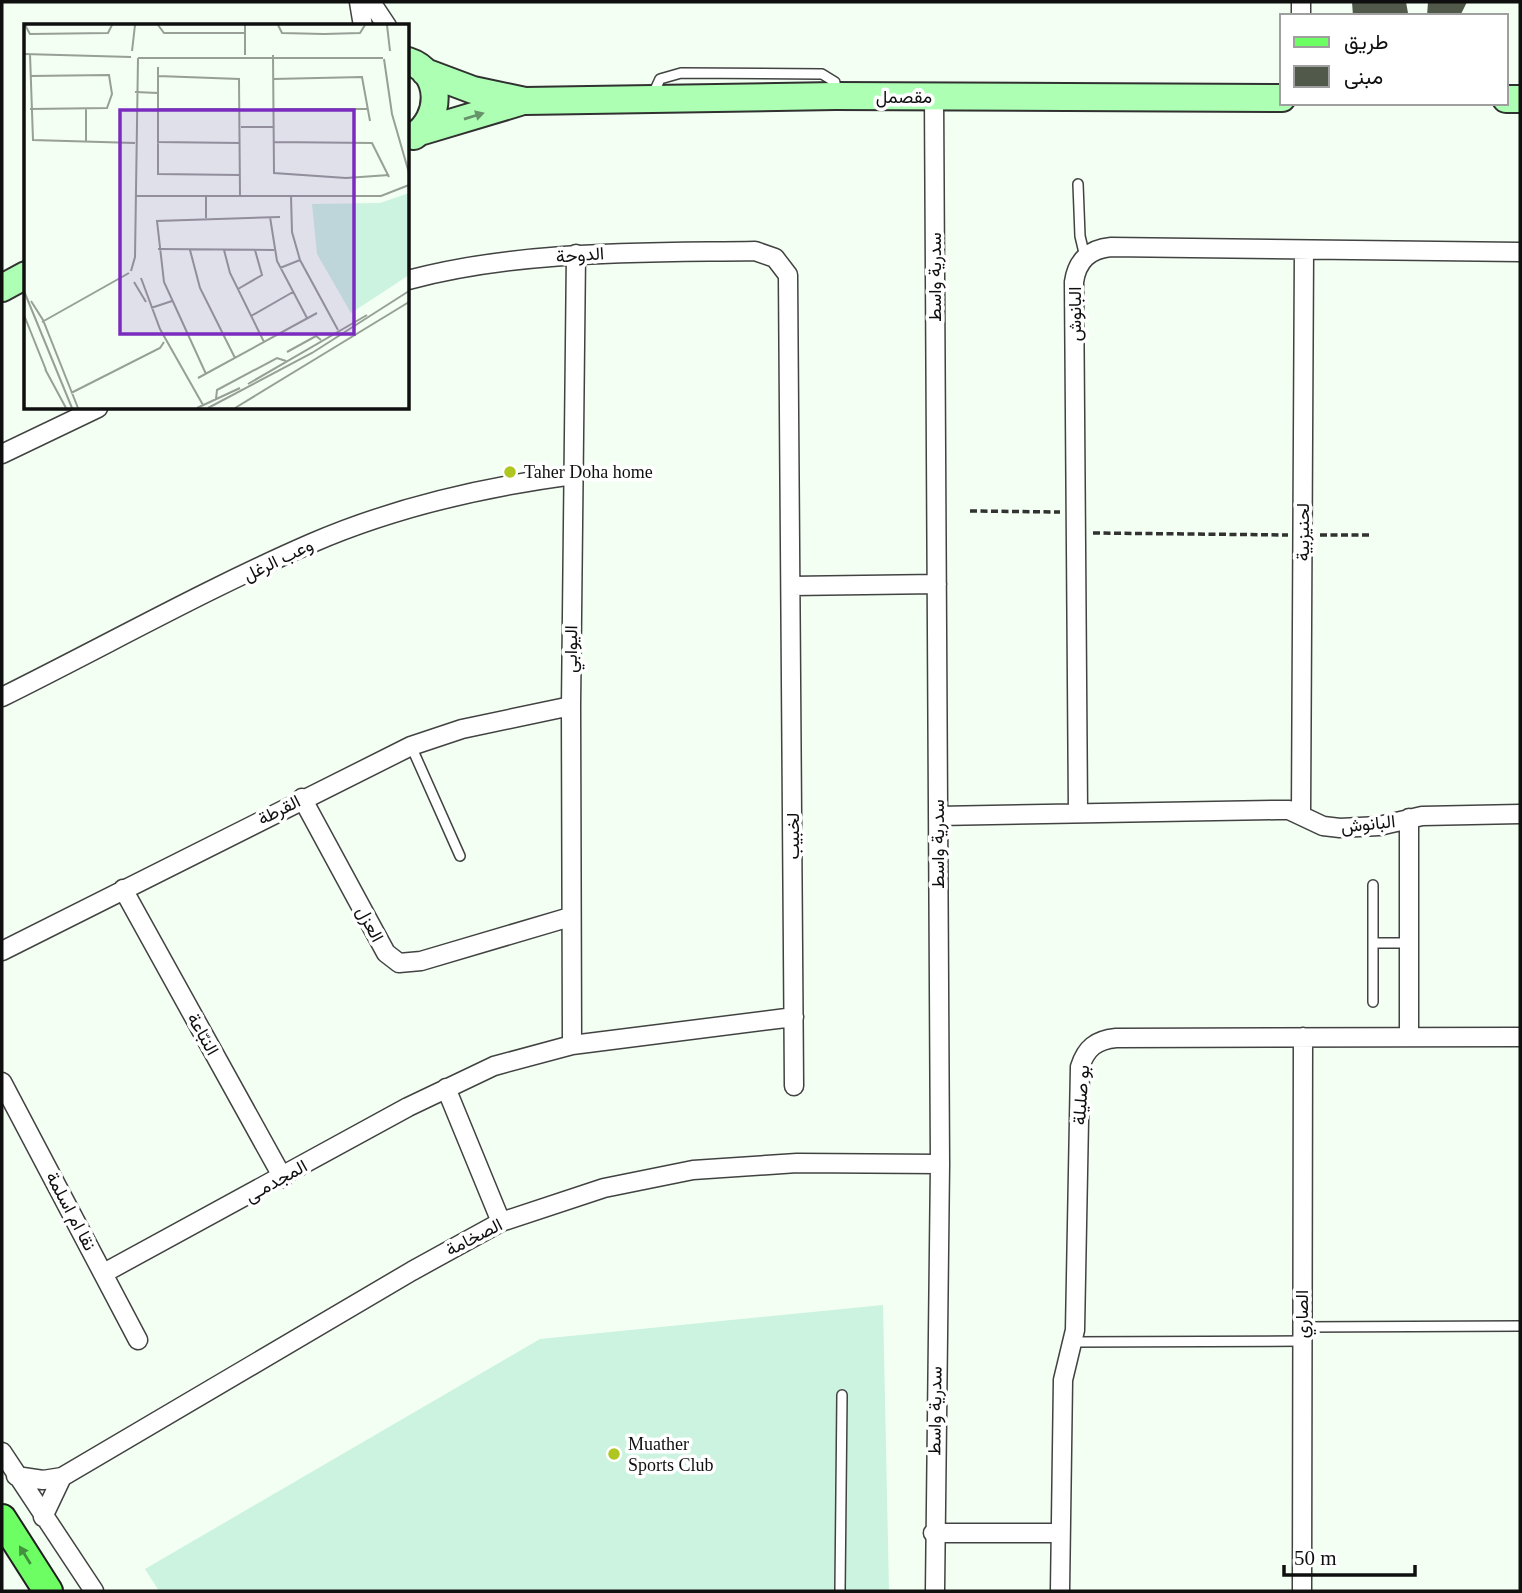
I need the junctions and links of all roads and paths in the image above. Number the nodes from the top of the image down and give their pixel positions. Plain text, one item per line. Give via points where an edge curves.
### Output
1 (359, 2) edge
2 (371, 2) edge
3 (363, 24) edge
4 (386, 24) edge
5 (413, 62) edge
6 (934, 97) junction
7 (1280, 98) edge
8 (525, 100) junction
9 (415, 135) edge
10 (1078, 184) dead end
11 (1304, 250) junction
12 (755, 251) joint
13 (1520, 252) edge
14 (576, 254) junction
15 (1085, 257) junction
16 (24, 259) edge
17 (2, 270) edge
18 (24, 276) edge
19 (410, 279) edge
20 (2, 288) edge
21 (94, 410) edge
22 (2, 454) edge
23 (573, 475) junction
24 (970, 511) dead end
25 (1076, 512) junction
26 (1076, 533) junction
27 (1303, 535) junction
28 (1370, 535) dead end
29 (937, 584) junction
30 (791, 586) junction
31 (2, 697) edge
32 (571, 706) junction
33 (411, 746) junction
34 (302, 798) junction
35 (1078, 812) junction
36 (1301, 814) junction
37 (1520, 814) edge
38 (938, 816) junction
39 (1409, 818) junction
40 (460, 856) dead end
41 (1373, 885) dead end
42 (123, 889) junction
43 (570, 917) junction
44 (1373, 943) junction
45 (1408, 943) junction
46 (2, 951) edge
47 (1373, 1002) dead end
48 (794, 1017) junction
49 (1303, 1037) junction
50 (1409, 1037) junction
51 (1520, 1037) edge
52 (572, 1045) junction
53 (2, 1082) edge
54 (794, 1086) dead end
55 (446, 1088) junction
56 (940, 1164) junction
57 (283, 1178) junction
58 (501, 1222) junction
59 (104, 1273) junction
60 (1520, 1326) edge
61 (1302, 1334) junction
62 (138, 1340) dead end
63 (1073, 1342) junction
64 (842, 1395) dead end
65 (2, 1452) edge
66 (16, 1476) junction
67 (62, 1477) junction
68 (43, 1517) junction
69 (2, 1519) edge
70 (933, 1532) junction
71 (1059, 1533) junction
72 (48, 1591) edge
73 (94, 1591) edge
74 (840, 1591) edge
75 (935, 1591) edge
76 (1060, 1591) edge
77 (1302, 1591) edge

1 - 3 street
2 - 4 street
5 - 8 street, مقصمل via 473,90
5 - 9 street via 433,86 436,102 432,118
6 - 7 street, مقصمل
6 - 8 street, مقصمل
6 - 29 street, سدرية واسط
9 -> 8 street, مقصمل
10 - 15 lane
11 - 13 street
11 - 15 street via 1111,247
11 - 27 street, لحنيزبية
12 - 14 street, الدوحة
12 - 30 street, لخبيب via 783,265 789,286
14 - 19 street, الدوحة via 448,269
14 - 23 street, اليوابي
15 - 25 street, البانوش via 1074,282
16 - 17 street
18 - 20 street
21 - 22 street
23 - 31 street, وعب الرغل via 501,484 430,502 313,542
23 - 32 street, اليوابي
24 - 25 path
25 - 26 street, البانوش
26 - 27 path
26 - 35 street, البانوش
27 - 28 path
27 - 36 street, لحنيزبية
29 - 30 street
29 - 38 street, سدرية واسط
30 - 48 street, لخبيب
32 - 33 street, القرطة via 461,729
32 - 43 street, اليوابي
33 - 34 street, القرطة
33 - 40 lane
34 - 42 street, القرطة
34 - 43 street, العزل via 386,953 399,963 421,961
35 - 36 street, البانوش via 1277,810
35 - 38 street, البانوش
36 - 39 street, البانوش via 1323,826 1340,828 1379,826
37 - 39 street, البانوش
38 - 56 street, سدرية واسط
39 - 45 street, البانوش
41 - 44 lane
42 - 46 street, القرطة
42 - 57 street, النبّاعة
43 - 52 street, اليوابي
44 - 45 lane
44 - 47 lane
45 - 50 street, البانوش
48 - 52 street, المجدمـى
48 - 54 street, لخبيب
49 - 50 street, بو صليلة
49 - 61 street, الصاري
49 - 63 street, بو صليلة via 1116,1038 1092,1045 1084,1055 1080,1067
50 - 51 street, بو صليلة
52 - 55 street, المجدمـى via 494,1066
53 - 59 street, نقا ام اسلمة
55 - 57 street, المجدمـى
55 - 58 street
56 - 58 street, الصخامة via 797,1163 693,1170 604,1188
56 - 70 street, سدرية واسط
57 - 59 street, المجدمـى
58 - 67 street, الصخامة
59 - 62 street, نقا ام اسلمة
60 - 61 lane
61 - 63 lane
61 - 77 street, الصاري
63 - 71 street, بو صليلة via 1063,1380
64 - 74 lane
65 - 66 street
66 - 67 street, الصخامة
66 - 68 street
67 - 68 street
68 - 73 street
72 -> 69 main road
70 - 71 street
70 - 75 street, سدرية واسط
71 - 76 street, بو صليلة

